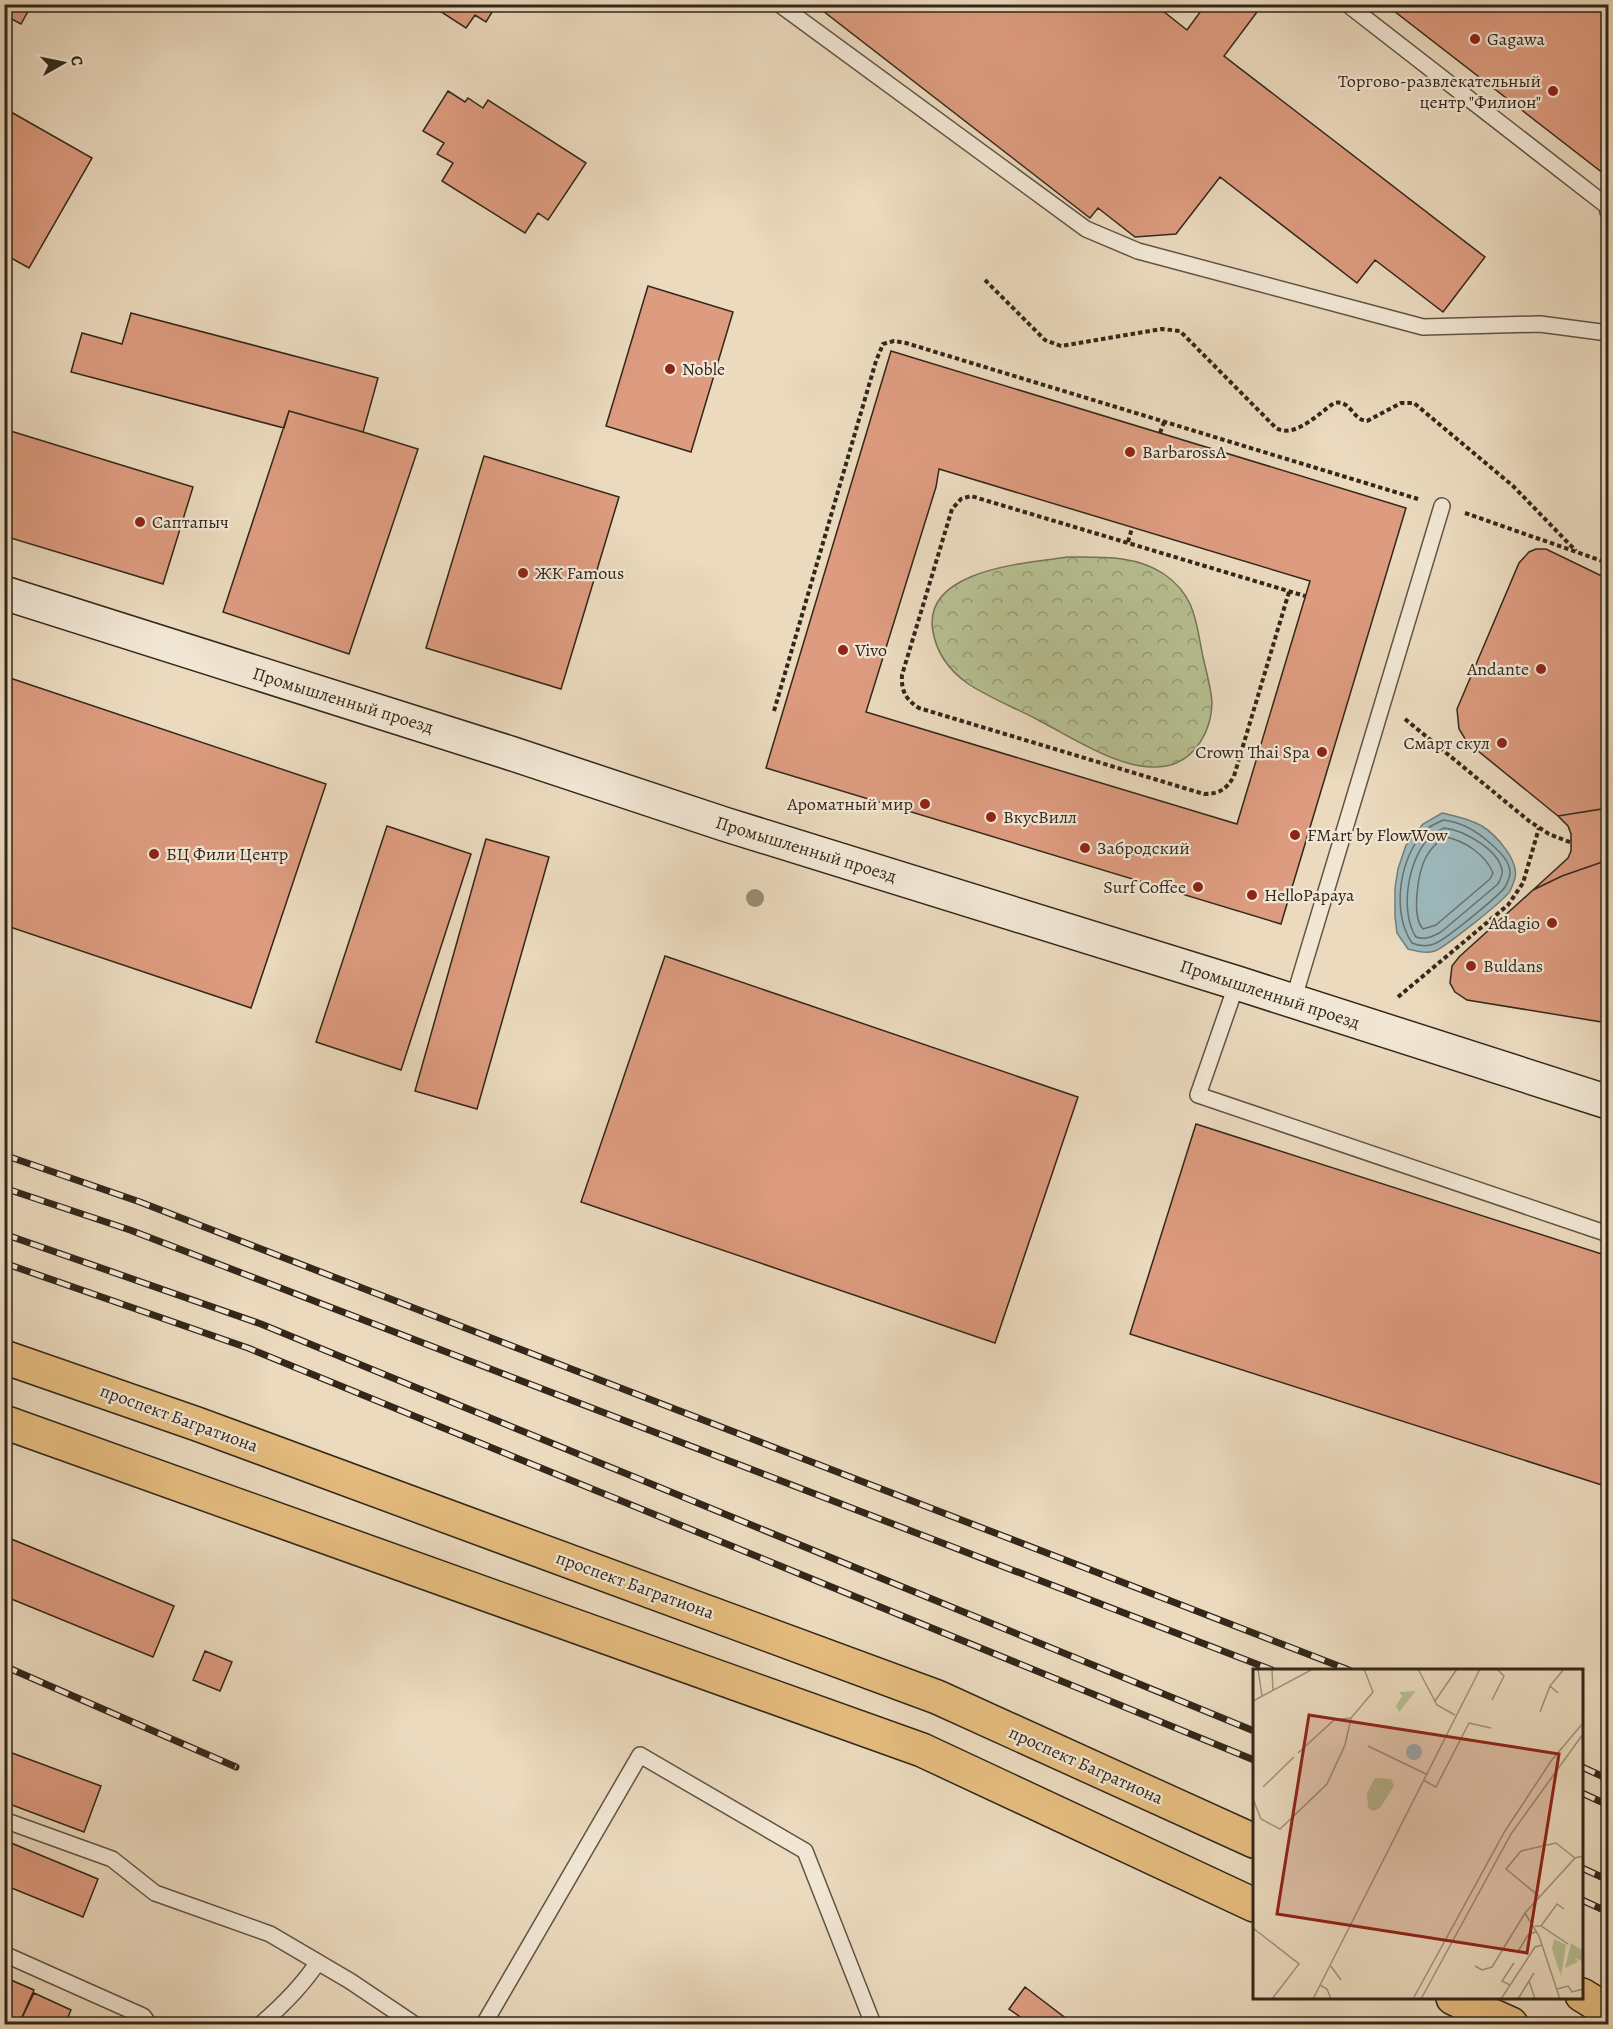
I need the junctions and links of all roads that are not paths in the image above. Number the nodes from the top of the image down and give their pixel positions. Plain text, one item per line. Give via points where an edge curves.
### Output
1 (779, 4) edge
2 (1347, 4) edge
3 (1608, 212) edge
4 (1608, 333) edge
5 (1442, 506) road end
6 (4, 594) edge
7 (1237, 983) junction
8 (1293, 1001) junction
9 (1608, 1102) edge
10 (1608, 1234) edge
11 (4, 1357) edge
12 (4, 1422) edge
13 (4, 1820) edge
14 (1253, 1841) edge
15 (1253, 1905) edge
16 (4, 1954) edge
17 (318, 1962) junction
18 (1583, 1996) edge
19 (1455, 1999) edge
20 (1608, 2011) edge
21 (149, 2025) edge
22 (261, 2025) edge
23 (414, 2025) edge
24 (484, 2025) edge
25 (873, 2025) edge
26 (1511, 2025) edge

1 - 4 lane via 1086,230 1138,251 1423,327 1540,324
2 - 3 lane via 1607,206
5 - 8 lane
6 - 7 street, Промышленный проезд
7 - 8 street, Промышленный проезд
7 - 10 lane via 1198,1095
8 - 9 street, Промышленный проезд
11 - 14 main road, проспект Багратиона via 209,1428 937,1697
12 - 15 main road via 922,1750
13 - 17 lane via 112,1859 155,1893 270,1934
16 - 21 lane via 143,2016
17 - 22 lane via 307,1979
17 - 23 lane
18 - 20 main road
19 - 26 main road
24 - 25 lane via 640,1755 805,1851

